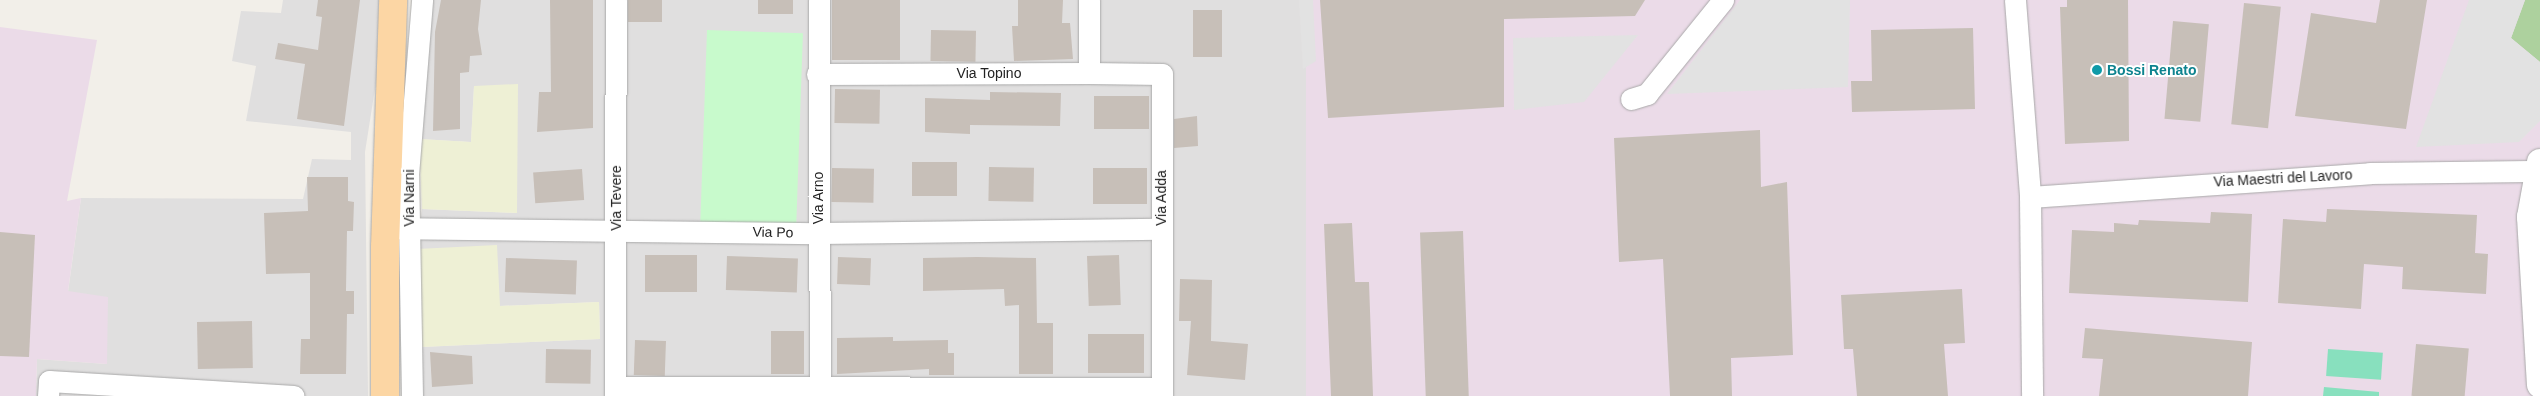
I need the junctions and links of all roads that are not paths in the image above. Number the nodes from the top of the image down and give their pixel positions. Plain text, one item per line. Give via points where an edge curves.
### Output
1 (393, 0) edge
2 (422, 0) edge
3 (616, 0) edge
4 (818, 0) edge
5 (1089, 0) edge
6 (1723, 0) edge
7 (2015, 0) edge
8 (1088, 73) junction
9 (817, 74) junction
10 (1631, 99) dead end
11 (2538, 166) edge
12 (2030, 197) junction
13 (397, 228) junction
14 (1160, 229) junction
15 (616, 230) junction
16 (818, 232) junction
17 (2540, 385) edge
18 (615, 391) edge
19 (820, 391) edge
20 (1162, 392) edge
21 (48, 396) edge
22 (294, 396) edge
23 (385, 396) edge
24 (412, 396) edge
25 (2032, 396) edge

1 - 13 main road, Via Narni
2 - 13 street, Via Narni via 408,175
3 - 15 street, Via Tevere
4 - 9 street, Via Arno
5 - 8 street
6 - 10 street via 1647,94
7 - 12 street
8 - 9 street, Via Topino
8 - 14 street, Via Adda via 1162,74
9 - 16 street, Via Arno
11 - 12 street, Via Maestri del Lavoro via 2370,173
11 - 17 street via 2530,217
12 - 25 street
13 - 15 street, Via Po
13 - 23 main road, Via Narni
13 - 24 street, Via Narni
14 - 16 street, Via Po
14 - 20 street, Via Adda
15 - 16 street, Via Po
15 - 18 street, Via Tevere
16 - 19 street, Via Arno
18 - 19 street
19 - 20 street
21 - 22 street via 48,381

